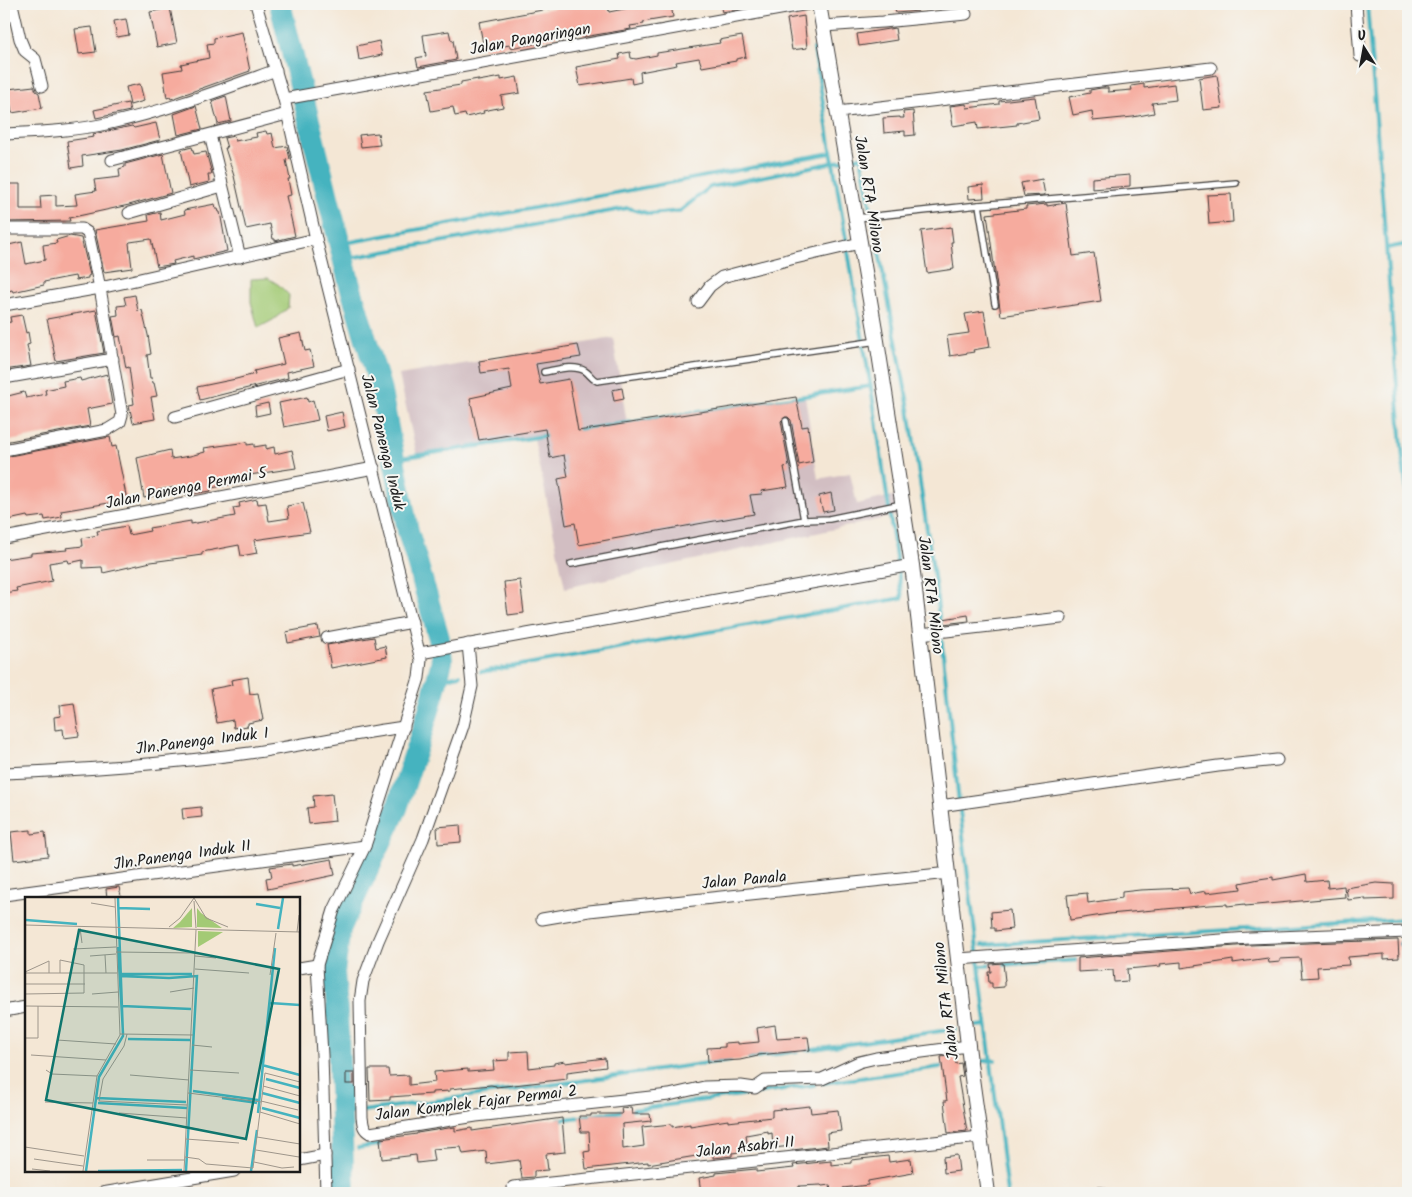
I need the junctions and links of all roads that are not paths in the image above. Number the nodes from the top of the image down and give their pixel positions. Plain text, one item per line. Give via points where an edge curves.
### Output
1 (12, 4) edge
2 (256, 4) edge
3 (808, 4) edge
4 (819, 4) edge
5 (1356, 4) edge
6 (966, 14) dead end
7 (823, 26) junction
8 (1360, 56) dead end
9 (1212, 68) dead end
10 (276, 70) junction
11 (42, 86) dead end
12 (289, 98) junction
13 (838, 112) junction
14 (287, 114) junction
15 (4, 134) edge
16 (210, 135) junction
17 (112, 160) dead end
18 (1236, 183) dead end
19 (222, 186) junction
20 (979, 205) junction
21 (129, 212) dead end
22 (856, 218) junction
23 (4, 229) edge
24 (316, 240) junction
25 (860, 243) junction
26 (240, 257) junction
27 (100, 288) junction
28 (698, 302) dead end
29 (995, 304) dead end
30 (4, 305) edge
31 (873, 341) junction
32 (113, 359) junction
33 (348, 369) junction
34 (544, 372) dead end
35 (4, 378) edge
36 (175, 417) dead end
37 (786, 421) dead end
38 (4, 450) edge
39 (374, 468) junction
40 (898, 505) junction
41 (804, 520) junction
42 (4, 538) edge
43 (571, 564) dead end
44 (912, 566) junction
45 (1061, 618) dead end
46 (412, 622) junction
47 (920, 634) junction
48 (327, 638) dead end
49 (468, 644) junction
50 (424, 652) junction
51 (404, 727) junction
52 (1277, 760) dead end
53 (4, 773) edge
54 (940, 806) junction
55 (365, 846) junction
56 (949, 873) junction
57 (4, 895) edge
58 (542, 919) dead end
59 (1408, 932) edge
60 (958, 959) junction
61 (317, 965) junction
62 (300, 968) edge
63 (25, 1007) edge
64 (4, 1011) edge
65 (968, 1046) junction
66 (980, 1137) junction
67 (325, 1155) junction
68 (300, 1160) edge
69 (228, 1172) edge
70 (514, 1187) dead end
71 (102, 1193) edge
72 (326, 1193) edge
73 (988, 1193) edge
74 (1097, 1193) edge
75 (1102, 1193) edge

1 - 11 street via 20,39 25,50 35,59
2 - 10 street, Jalan Panenga Induk
3 - 12 street, Jalan Pangaringan
4 - 7 street, Jalan RTA Milono
5 - 8 street
6 - 7 street
7 - 13 street, Jalan RTA Milono
9 - 13 street
10 - 12 street, Jalan Panenga Induk
10 - 15 street via 126,120 81,128
12 - 14 street, Jalan Panenga Induk
13 - 22 street, Jalan RTA Milono
14 - 16 street
14 - 24 street, Jalan Panenga Induk
16 - 17 street
16 - 19 street
18 - 20 lane
19 - 21 street
19 - 26 street
20 - 22 lane
20 - 29 lane
22 - 25 street, Jalan RTA Milono
23 - 27 street via 86,230
24 - 26 street
24 - 33 street, Jalan Panenga Induk
25 - 28 street via 722,277
25 - 31 street, Jalan RTA Milono
26 - 27 street
27 - 30 street
27 - 32 street
31 - 34 lane via 597,381 585,371 574,368
31 - 40 street, Jalan RTA Milono
32 - 35 street
32 - 38 street via 122,415 120,422 98,432
33 - 36 street
33 - 39 street, Jalan Panenga Induk
37 - 41 lane
39 - 42 street, Jalan Panenga Permai 5
39 - 46 street, Jalan Panenga Induk
40 - 41 lane via 829,519
40 - 44 street, Jalan RTA Milono
41 - 43 lane
44 - 47 street, Jalan RTA Milono
44 - 49 street
45 - 47 street
46 - 48 street
46 - 50 street, Jalan Panenga Induk
47 - 54 street, Jalan RTA Milono
49 - 50 street
49 - 65 street, Jalan Komplek Fajar Permai 2 via 472,686 463,726 423,839 363,982 360,1001 362,1118 366,1130 370,1133 476,1116 669,1096 704,1088 756,1088 765,1081 822,1079 876,1058
50 - 51 street, Jalan Panenga Induk
51 - 53 street, Jln.Panenga Induk I via 184,761
51 - 55 street, Jalan Panenga Induk
52 - 54 street
54 - 56 street, Jalan RTA Milono
55 - 57 street, Jln.Panenga Induk II
55 - 61 street, Jalan Panenga Induk via 334,910
56 - 58 street, Jalan Panala via 589,911
56 - 60 street, Jalan RTA Milono
59 - 60 street via 1249,938
60 - 65 street, Jalan RTA Milono
61 - 62 street
61 - 67 street
63 - 64 street
65 - 66 street, Jalan RTA Milono
66 - 70 street, Jalan Asabri II
66 - 73 street, Jalan RTA Milono
67 - 68 street
67 - 72 street
69 - 71 street
74 - 75 street

